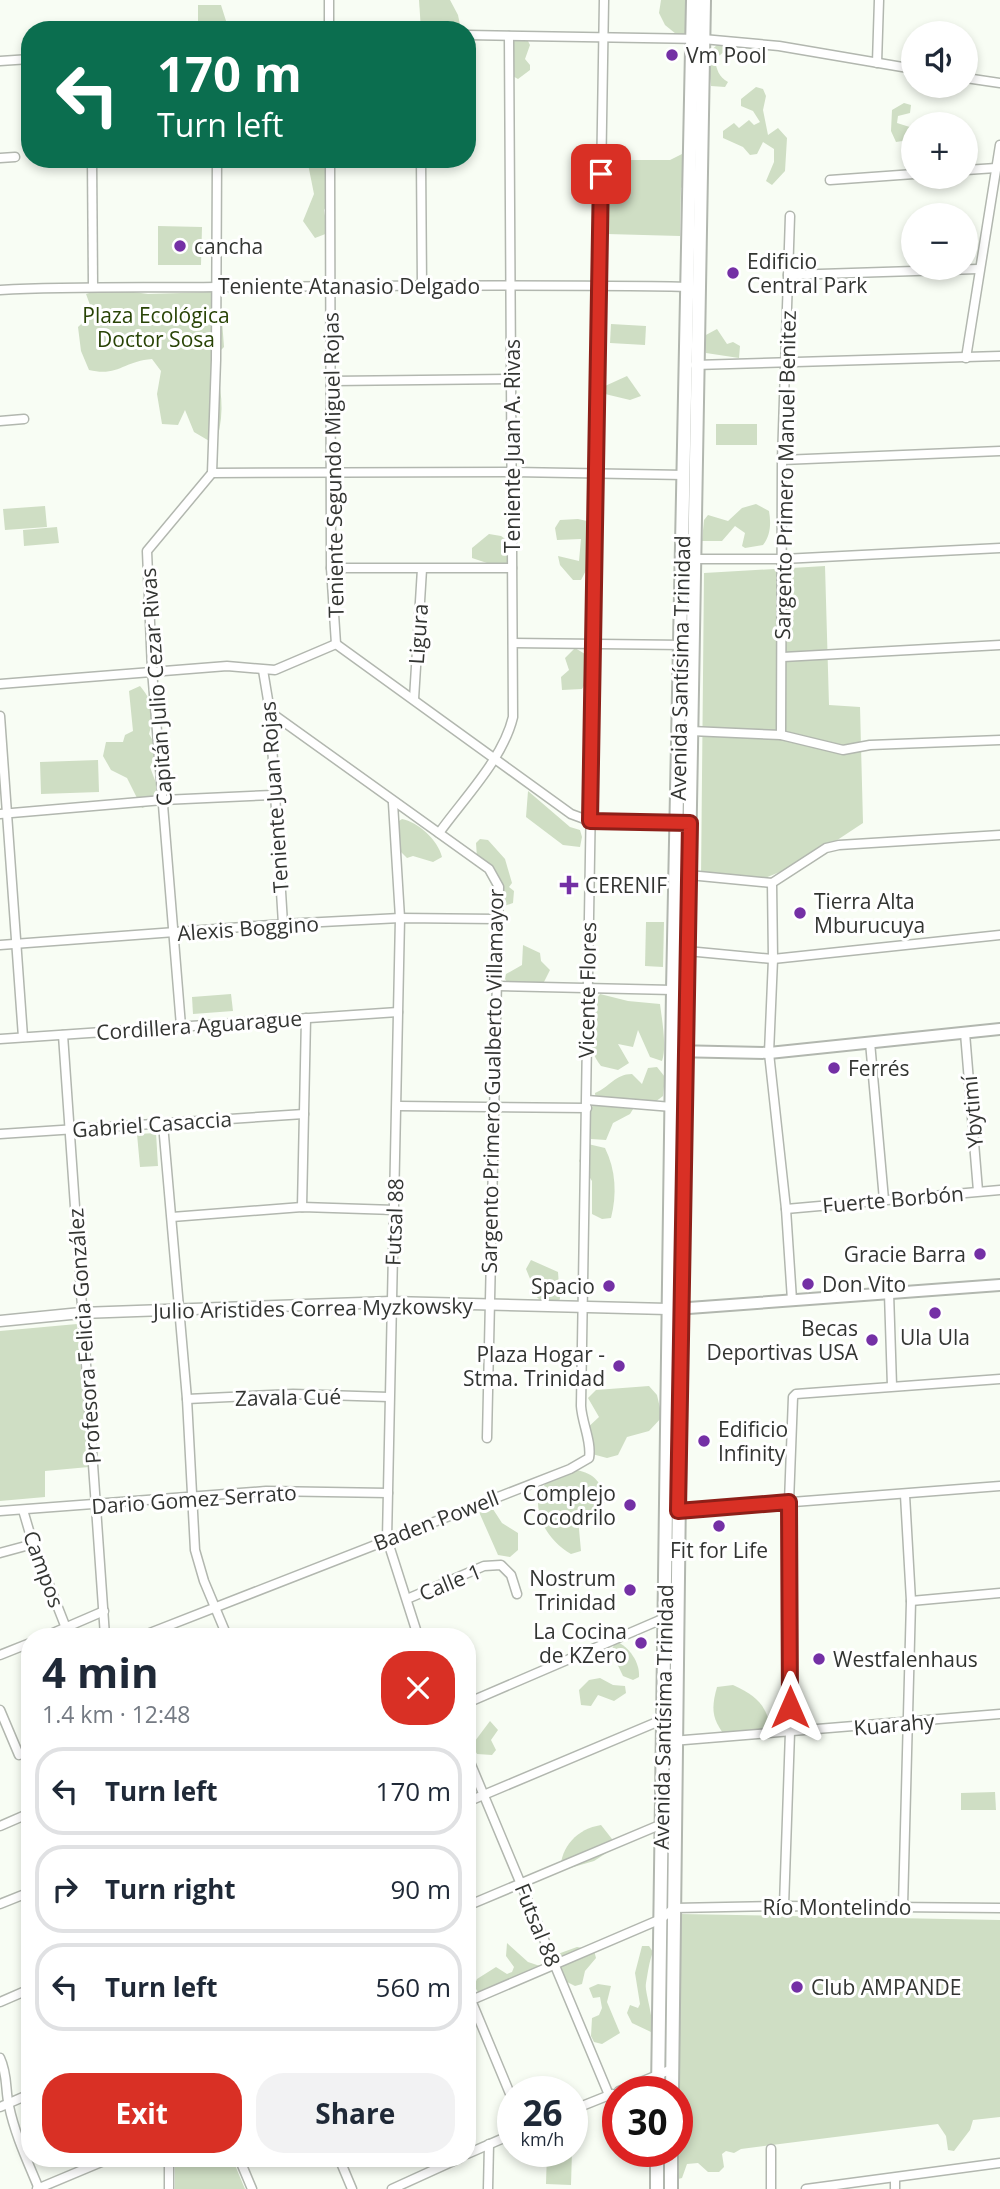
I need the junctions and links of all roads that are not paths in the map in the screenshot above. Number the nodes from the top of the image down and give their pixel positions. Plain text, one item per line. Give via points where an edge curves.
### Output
1 (329, 0) edge
2 (604, 0) edge
3 (693, 0) edge
4 (704, 0) edge
5 (879, 0) edge
6 (329, 21) edge
7 (476, 35) edge
8 (509, 36) junction
9 (603, 37) junction
10 (698, 39) junction
11 (877, 63) junction
12 (901, 67) edge
13 (978, 80) edge
14 (1000, 83) edge
15 (1000, 145) edge
16 (15, 157) dead end
17 (0, 158) edge
18 (92, 168) edge
19 (217, 168) edge
20 (330, 168) edge
21 (421, 168) edge
22 (996, 168) junction
23 (978, 169) edge
24 (901, 175) edge
25 (830, 180) dead end
26 (790, 216) dead end
27 (978, 269) edge
28 (901, 271) edge
29 (788, 275) junction
30 (977, 280) edge
31 (599, 284) junction
32 (93, 285) junction
33 (331, 285) junction
34 (512, 285) junction
35 (422, 287) junction
36 (693, 287) junction
37 (216, 288) junction
38 (0, 290) edge
39 (1000, 356) edge
40 (966, 358) junction
41 (787, 364) junction
42 (692, 365) junction
43 (512, 379) junction
44 (332, 381) junction
45 (23, 419) dead end
46 (0, 421) edge
47 (1000, 451) edge
48 (782, 460) junction
49 (514, 472) junction
50 (212, 473) junction
51 (330, 474) junction
52 (596, 474) junction
53 (690, 475) junction
54 (1000, 548) edge
55 (688, 559) junction
56 (783, 559) junction
57 (331, 568) junction
58 (512, 568) junction
59 (422, 569) junction
60 (513, 643) junction
61 (335, 644) junction
62 (592, 644) junction
63 (686, 645) junction
64 (1000, 645) edge
65 (783, 657) junction
66 (152, 670) junction
67 (264, 670) junction
68 (0, 684) edge
69 (414, 699) junction
70 (270, 712) junction
71 (0, 716) edge
72 (691, 732) junction
73 (781, 735) junction
74 (1000, 740) edge
75 (493, 758) junction
76 (273, 795) junction
77 (163, 800) junction
78 (393, 803) junction
79 (3, 814) edge
80 (590, 821) junction
81 (683, 823) junction
82 (439, 833) junction
83 (1000, 835) edge
84 (689, 875) junction
85 (772, 883) junction
86 (400, 919) junction
87 (497, 919) junction
88 (283, 924) junction
89 (173, 934) junction
90 (1000, 935) edge
91 (16, 943) junction
92 (0, 945) edge
93 (687, 951) junction
94 (774, 959) junction
95 (497, 986) junction
96 (586, 988) junction
97 (673, 990) junction
98 (398, 1012) junction
99 (306, 1018) junction
100 (180, 1026) junction
101 (1000, 1029) edge
102 (965, 1034) junction
103 (63, 1035) junction
104 (23, 1037) junction
105 (0, 1039) edge
106 (870, 1042) junction
107 (679, 1051) junction
108 (769, 1053) junction
109 (587, 1104) junction
110 (398, 1106) junction
111 (673, 1107) junction
112 (495, 1108) junction
113 (304, 1114) junction
114 (163, 1124) junction
115 (70, 1129) junction
116 (0, 1134) edge
117 (1000, 1190) edge
118 (978, 1191) junction
119 (884, 1200) junction
120 (302, 1207) junction
121 (786, 1209) junction
122 (394, 1210) junction
123 (172, 1217) junction
124 (1000, 1285) edge
125 (889, 1293) junction
126 (792, 1300) junction
127 (391, 1302) junction
128 (487, 1305) junction
129 (583, 1308) junction
130 (675, 1309) junction
131 (177, 1310) junction
132 (80, 1313) junction
133 (0, 1321) edge
134 (1000, 1380) edge
135 (892, 1386) junction
136 (389, 1397) junction
137 (187, 1399) junction
138 (486, 1438) dead end
139 (1000, 1486) edge
140 (388, 1493) junction
141 (905, 1495) junction
142 (192, 1496) junction
143 (789, 1502) junction
144 (97, 1505) junction
145 (23, 1510) junction
146 (0, 1511) edge
147 (672, 1511) junction
148 (387, 1539) junction
149 (33, 1544) junction
150 (0, 1553) edge
151 (1000, 1593) edge
152 (517, 1594) dead end
153 (407, 1599) junction
154 (911, 1601) junction
155 (217, 1608) junction
156 (104, 1611) junction
157 (671, 1616) junction
158 (66, 1628) joint
159 (105, 1628) edge
160 (163, 1628) edge
161 (225, 1628) edge
162 (416, 1628) edge
163 (21, 1647) edge
164 (0, 1655) edge
165 (476, 1699) edge
166 (0, 1710) edge
167 (1000, 1714) edge
168 (670, 1716) junction
169 (906, 1724) junction
170 (4, 1731) edge
171 (790, 1732) junction
172 (669, 1742) junction
173 (19, 1755) dead end
174 (476, 1776) edge
175 (484, 1794) junction
176 (476, 1798) edge
177 (21, 1817) edge
178 (662, 1824) junction
179 (0, 1826) edge
180 (521, 1883) junction
181 (21, 1896) edge
182 (476, 1902) edge
183 (0, 1904) edge
184 (784, 1906) junction
185 (903, 1906) junction
186 (674, 1908) junction
187 (1000, 1908) edge
188 (661, 1919) junction
189 (554, 1964) junction
190 (21, 1993) edge
191 (476, 1998) edge
192 (0, 2002) edge
193 (476, 2017) edge
194 (0, 2058) edge
195 (672, 2069) junction
196 (659, 2075) joint
197 (502, 2076) edge
198 (672, 2076) edge
199 (602, 2078) edge
200 (21, 2098) edge
201 (4, 2106) edge
202 (497, 2141) edge
203 (489, 2144) junction
204 (21, 2146) edge
205 (771, 2149) dead end
206 (476, 2150) edge
207 (1000, 2164) edge
208 (29, 2167) edge
209 (90, 2167) edge
210 (169, 2167) edge
211 (243, 2167) edge
212 (343, 2167) edge
213 (430, 2167) edge
214 (657, 2167) edge
215 (671, 2167) edge
216 (895, 2178) junction
217 (38, 2189) edge
218 (169, 2189) edge
219 (252, 2189) edge
220 (352, 2189) edge
221 (392, 2189) edge
222 (488, 2189) edge
223 (657, 2189) edge
224 (671, 2189) edge
225 (771, 2189) edge
226 (806, 2189) edge
227 (895, 2189) edge

1 - 6 street
2 - 9 street, Vicente Flores
3 - 10 main road, Avenida Santísima Trinidad
4 - 10 main road, Avenida Santísima Trinidad
5 - 11 street
7 - 8 street
8 - 9 street
8 - 34 street, Teniente Juan A. Rivas
9 - 10 street
9 - 31 street, Vicente Flores
10 - 11 street via 779,46
10 - 36 main road, Avenida Santísima Trinidad
11 - 12 street
13 - 14 street
15 - 22 street
16 - 17 street
18 - 32 street
19 - 37 street
20 - 33 street, Teniente Segundo Miguel Rojas
21 - 35 street
22 - 23 street
22 - 27 street
24 - 25 street
26 - 29 street, Sargento Primero Manuel Benitez
28 - 29 street
29 - 41 street, Sargento Primero Manuel Benitez
30 - 40 street
31 - 34 street, Teniente Atanasio Delgado
31 - 36 street, Teniente Atanasio Delgado
31 - 52 street, Vicente Flores
32 - 37 street, Teniente Atanasio Delgado
32 - 38 street, Teniente Atanasio Delgado
33 - 35 street, Teniente Atanasio Delgado
33 - 37 street, Teniente Atanasio Delgado
33 - 44 street, Teniente Segundo Miguel Rojas
34 - 35 street, Teniente Atanasio Delgado
34 - 43 street, Teniente Juan A. Rivas
36 - 42 main road, Avenida Santísima Trinidad
37 - 50 street
39 - 40 street
40 - 41 street
41 - 42 street
41 - 48 street, Sargento Primero Manuel Benitez
42 - 53 main road, Avenida Santísima Trinidad
43 - 44 street
43 - 49 street, Teniente Juan A. Rivas
44 - 51 street, Teniente Segundo Miguel Rojas
45 - 46 street
47 - 48 street
48 - 56 street, Sargento Primero Manuel Benitez
49 - 51 street
49 - 52 street
49 - 58 street, Teniente Juan A. Rivas
50 - 51 street
50 - 66 street, Capitán Julio Cezar Rivas via 148,551
51 - 57 street, Teniente Segundo Miguel Rojas
52 - 53 street
52 - 62 street, Vicente Flores
53 - 55 main road, Avenida Santísima Trinidad
54 - 56 street
55 - 56 street
55 - 63 main road, Avenida Santísima Trinidad
56 - 65 street, Sargento Primero Manuel Benitez
57 - 59 street
57 - 61 street, Teniente Segundo Miguel Rojas
58 - 59 street
58 - 60 street, Teniente Juan A. Rivas
59 - 69 street, Ligura
60 - 62 street
60 - 75 street, Teniente Juan A. Rivas via 513,717
61 - 67 street via 285,667
61 - 69 street
62 - 63 street
62 - 80 street, Vicente Flores
63 - 72 main road, Avenida Santísima Trinidad
63 - 81 main road, Avenida Santísima Trinidad
64 - 65 street
65 - 73 street, Sargento Primero Manuel Benitez
66 - 67 street via 227,666
66 - 68 street
66 - 77 street, Capitán Julio Cezar Rivas
67 - 70 street, Teniente Juan Rojas
69 - 75 street
70 - 76 street, Teniente Juan Rojas
70 - 78 street, Sargento Primero Gualberto Villamayor
71 - 79 street
72 - 73 street
72 - 81 main road, Avenida Santísima Trinidad
73 - 74 street via 843,750
75 - 80 street via 571,814
75 - 82 street, Teniente Juan A. Rivas
76 - 77 street
76 - 88 street, Teniente Juan Rojas
77 - 79 street
77 - 89 street, Capitán Julio Cezar Rivas
78 - 82 street, Sargento Primero Gualberto Villamayor
78 - 86 street, Futsal 88
79 - 91 street
80 - 81 street
80 - 96 street, Vicente Flores
81 - 84 main road, Avenida Santísima Trinidad
81 - 97 main road, Avenida Santísima Trinidad
82 - 87 street, Sargento Primero Gualberto Villamayor via 496,877
83 - 85 street via 839,845 826,848
84 - 85 street
84 - 93 main road, Avenida Santísima Trinidad
85 - 94 street
86 - 87 street, Alexis Boggino
86 - 88 street, Alexis Boggino
86 - 98 street, Futsal 88
87 - 95 street, Sargento Primero Gualberto Villamayor
88 - 89 street, Alexis Boggino
89 - 91 street, Alexis Boggino
89 - 100 street, Capitán Julio Cezar Rivas
90 - 94 street
91 - 92 street, Alexis Boggino
91 - 104 street
93 - 94 street
93 - 107 main road, Avenida Santísima Trinidad
94 - 108 street
95 - 96 street
95 - 112 street, Sargento Primero Gualberto Villamayor
96 - 97 street
96 - 109 street, Vicente Flores
97 - 107 main road, Avenida Santísima Trinidad
98 - 99 street, Cordillera Aguarague
98 - 110 street, Futsal 88
99 - 100 street, Cordillera Aguarague
99 - 113 street
100 - 103 street, Cordillera Aguarague
101 - 102 main road
102 - 106 main road
102 - 118 street, Ybytimí
103 - 104 street, Cordillera Aguarague
103 - 115 street, Profesora Felicia González
104 - 105 street, Cordillera Aguarague
106 - 108 main road
106 - 119 street
107 - 108 main road
107 - 111 main road, Avenida Santísima Trinidad
107 - 130 main road, Avenida Santísima Trinidad
108 - 121 street
109 - 111 street
109 - 112 street
109 - 129 street, Vicente Flores
110 - 112 street
110 - 122 street, Futsal 88
111 - 130 main road, Avenida Santísima Trinidad
112 - 128 street, Sargento Primero Gualberto Villamayor
113 - 114 street, Gabriel Casaccia
113 - 120 street
114 - 115 street, Gabriel Casaccia
114 - 123 street
115 - 116 street, Gabriel Casaccia
115 - 132 street, Profesora Felicia González
117 - 118 street, Fuerte Borbón
118 - 119 street, Fuerte Borbón
119 - 121 street, Fuerte Borbón
120 - 122 street
120 - 123 street
121 - 126 street
122 - 127 street, Futsal 88
123 - 131 street
124 - 125 main road, Julio Aristides Correa Myzkowsky
125 - 126 main road, Julio Aristides Correa Myzkowsky
125 - 135 street
126 - 130 main road, Julio Aristides Correa Myzkowsky
127 - 128 street, Julio Aristides Correa Myzkowsky
127 - 131 street, Julio Aristides Correa Myzkowsky
127 - 136 street, Futsal 88
128 - 129 street, Julio Aristides Correa Myzkowsky
128 - 138 street, Sargento Primero Gualberto Villamayor
129 - 130 street, Julio Aristides Correa Myzkowsky
129 - 148 street, Baden Powell via 582,1414 589,1458
130 - 147 main road, Avenida Santísima Trinidad
131 - 132 street, Julio Aristides Correa Myzkowsky
131 - 137 street
132 - 133 street, Julio Aristides Correa Myzkowsky
132 - 144 street, Profesora Felicia González
134 - 135 street
135 - 143 street via 796,1394 792,1401
136 - 137 street, Zavala Cué via 293,1394
136 - 140 street, Futsal 88
137 - 142 street
139 - 141 street
140 - 142 street, Dario Gomez Serrato via 266,1491
140 - 148 street, Futsal 88
141 - 143 street
141 - 154 street
142 - 144 street, Dario Gomez Serrato
142 - 155 street via 195,1550
143 - 147 street
143 - 171 street
144 - 145 street, Dario Gomez Serrato
144 - 156 street, Profesora Felicia González
145 - 146 street, Dario Gomez Serrato
145 - 149 street, Campos
147 - 157 main road, Avenida Santísima Trinidad
148 - 153 street, Futsal 88
148 - 155 street, Baden Powell
149 - 150 street
149 - 158 street, Campos
151 - 154 street
152 - 153 street, Calle 1 via 511,1575 501,1565 484,1566
153 - 162 street, Futsal 88
154 - 169 street
155 - 160 street, Baden Powell
155 - 161 street
156 - 158 street
156 - 159 street, Profesora Felicia González
157 - 165 street
157 - 168 main road, Avenida Santísima Trinidad
163 - 164 street
166 - 170 street
167 - 169 street, Kuarahy
168 - 172 main road, Avenida Santísima Trinidad
168 - 175 street
169 - 171 street, Kuarahy
169 - 185 street
170 - 173 street
171 - 172 street, Kuarahy
171 - 184 street
172 - 178 main road, Avenida Santísima Trinidad
172 - 186 main road, Avenida Santísima Trinidad
174 - 175 street, Futsal 88
175 - 176 street
175 - 180 street, Futsal 88
177 - 179 street
178 - 180 street
178 - 188 main road, Avenida Santísima Trinidad
180 - 182 street
180 - 189 street, Futsal 88
181 - 183 street
184 - 185 street, Río Montelindo
184 - 186 street, Río Montelindo
185 - 187 street, Río Montelindo
186 - 188 street
186 - 195 main road, Avenida Santísima Trinidad
188 - 189 street
188 - 196 main road, Avenida Santísima Trinidad
189 - 191 street
189 - 199 street, Futsal 88
190 - 192 street
193 - 197 street
194 - 201 street via 8,2081
195 - 196 street
195 - 198 main road, Avenida Santísima Trinidad
200 - 201 street
201 - 204 street
202 - 203 street
203 - 206 street
203 - 222 street
205 - 225 street
207 - 216 street
208 - 217 street
209 - 217 street
210 - 218 street
211 - 219 street
212 - 220 street
213 - 221 street
214 - 223 main road
215 - 224 main road
216 - 226 street
216 - 227 street

